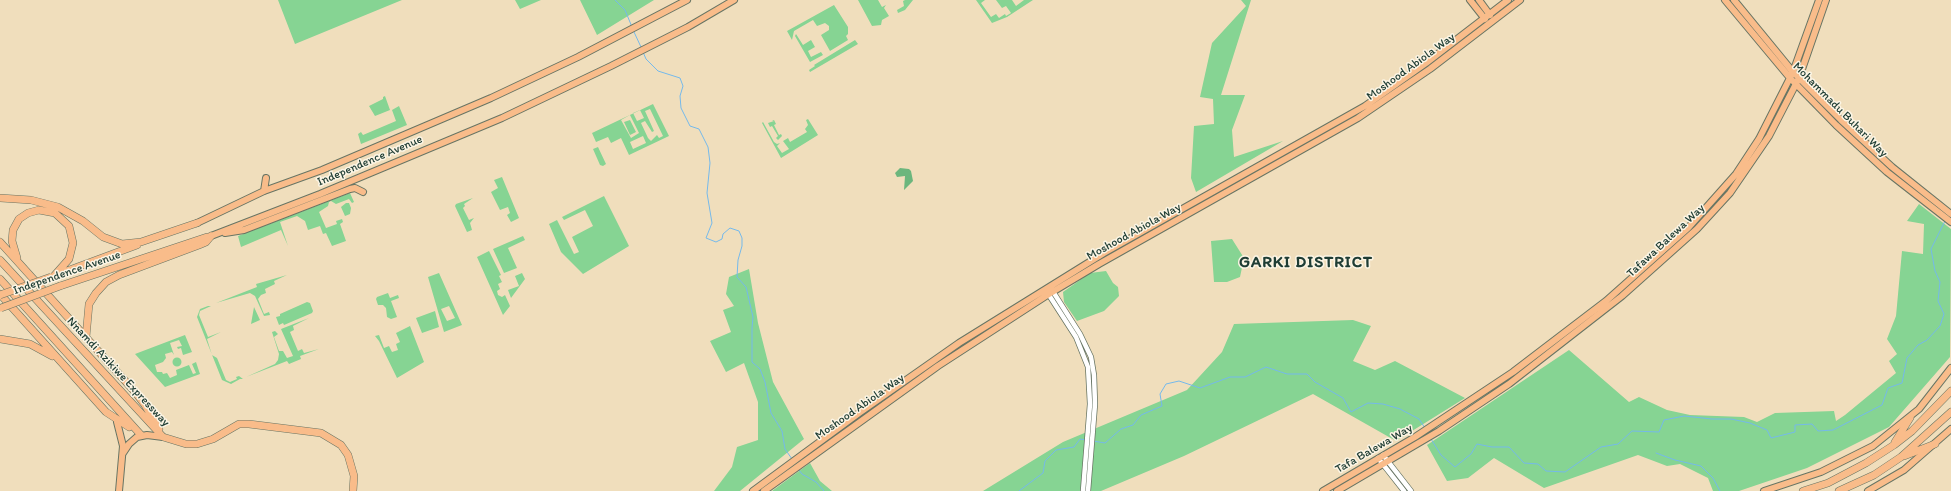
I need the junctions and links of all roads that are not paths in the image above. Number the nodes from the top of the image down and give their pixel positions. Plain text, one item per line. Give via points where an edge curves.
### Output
1 (687, 0) edge
2 (734, 0) edge
3 (1470, 0) edge
4 (1479, 0) edge
5 (1508, 0) edge
6 (1520, 0) edge
7 (1725, 0) edge
8 (1734, 0) edge
9 (1819, 0) edge
10 (1826, 0) edge
11 (1486, 15) junction
12 (1491, 22) junction
13 (1793, 72) junction
14 (1790, 78) junction
15 (1799, 78) junction
16 (1796, 84) junction
17 (274, 187) junction
18 (264, 191) junction
19 (363, 192) dead end
20 (0, 198) edge
21 (326, 198) junction
22 (305, 200) junction
23 (1951, 214) edge
24 (1951, 222) edge
25 (197, 223) junction
26 (219, 233) junction
27 (211, 236) junction
28 (0, 242) edge
29 (0, 260) edge
30 (24, 270) junction
31 (53, 276) junction
32 (0, 279) edge
33 (1048, 287) junction
34 (1051, 293) junction
35 (0, 295) edge
36 (0, 308) edge
37 (86, 338) junction
38 (0, 339) edge
39 (64, 365) junction
40 (1951, 368) edge
41 (1951, 391) edge
42 (106, 412) junction
43 (1951, 412) edge
44 (1910, 418) junction
45 (117, 422) joint
46 (1435, 425) joint
47 (1951, 429) edge
48 (1439, 431) joint
49 (141, 435) junction
50 (163, 437) junction
51 (1935, 444) junction
52 (1894, 445) junction
53 (123, 454) junction
54 (806, 456) junction
55 (1381, 457) junction
56 (1901, 457) junction
57 (1385, 463) junction
58 (1087, 472) junction
59 (118, 491) edge
60 (353, 491) edge
61 (753, 491) edge
62 (764, 491) edge
63 (1083, 491) edge
64 (1088, 491) edge
65 (1323, 491) edge
66 (1336, 491) edge
67 (1404, 491) edge
68 (1411, 491) edge
69 (1764, 491) edge
70 (1803, 491) edge
71 (1839, 491) edge
72 (1868, 491) edge

1 - 17 main road, Independence Avenue via 491,98 322,170
2 - 22 main road, Independence Avenue via 625,59 502,118
3 - 11 main road
4 - 11 main road
5 - 11 main road, Moshood Abiola Way
6 - 12 main road, Moshood Abiola Way
7 - 14 main road, Mohammadu Buhari Way
8 - 13 main road, Mohammadu Buhari Way
9 - 13 main road, Tafawa Balewa Way
10 - 15 main road, Tafawa Balewa Way
11 - 12 main road
11 - 33 main road, Moshood Abiola Way via 1426,63 1365,106
12 - 34 main road, Moshood Abiola Way via 1430,69 1358,118
13 - 14 main road, Tafawa Balewa Way
13 - 15 main road, Mohammadu Buhari Way
14 - 16 main road, Mohammadu Buhari Way
14 - 46 main road, Tafawa Balewa Way via 1774,113 1747,159 1718,196 1688,228 1578,323 1513,372
15 - 16 main road, Tafawa Balewa Way
15 - 23 main road, Mohammadu Buhari Way via 1892,167
16 - 24 main road, Mohammadu Buhari Way via 1853,141 1932,209
16 - 48 main road, Tafawa Balewa Way via 1756,158 1730,193 1697,229 1582,329 1509,384
17 - 18 main road, Independence Avenue
17 - 18 main road via 266,178
18 - 25 main road, Independence Avenue
19 - 21 main road via 355,188
20 - 25 highway via 31,200 58,207 83,221 103,237 122,244 141,242
21 - 22 main road
21 - 26 main road via 244,230
22 - 26 main road, Independence Avenue
25 - 31 highway, Independence Avenue
26 - 27 main road, Independence Avenue
27 - 36 highway, Independence Avenue, bridge
27 - 37 highway via 206,242 106,282 89,304
28 - 30 highway, Nnamdi Azikiwe Expressway
29 - 50 highway, Nnamdi Azikiwe Expressway
30 - 31 highway via 12,247 13,230 19,219 28,213 50,211 65,221 72,237 69,259
30 - 37 highway, Nnamdi Azikiwe Expressway
31 - 35 highway, Independence Avenue, bridge
32 - 49 highway, Nnamdi Azikiwe Expressway
33 - 34 street
33 - 54 main road, Moshood Abiola Way via 933,361
34 - 54 main road, Moshood Abiola Way
34 - 58 street via 1086,359 1091,422
35 - 39 highway
37 - 50 highway, Nnamdi Azikiwe Expressway via 146,405
38 - 39 highway via 30,344
39 - 42 highway
40 - 44 main road
41 - 52 highway via 1912,431
42 - 45 highway
42 - 49 highway
43 - 56 highway
44 - 52 highway
44 - 69 main road via 1873,446 1821,472
45 - 53 main road
46 - 55 main road, Tafa Balewa Way
47 - 51 main road
48 - 57 main road, Tafa Balewa Way
49 - 50 main road
49 - 53 main road via 132,440
50 - 60 highway via 186,444 197,444 213,439 239,424 321,433 341,445 348,455 354,476
51 - 56 highway
51 - 72 main road via 1904,470
52 - 70 highway via 1828,483
53 - 59 main road
54 - 61 main road, Moshood Abiola Way via 785,466
54 - 62 main road, Moshood Abiola Way
55 - 57 street
55 - 65 main road, Tafa Balewa Way
56 - 71 highway via 1874,475
57 - 66 main road, Tafa Balewa Way
57 - 67 street
57 - 68 street
58 - 63 street
58 - 64 street

